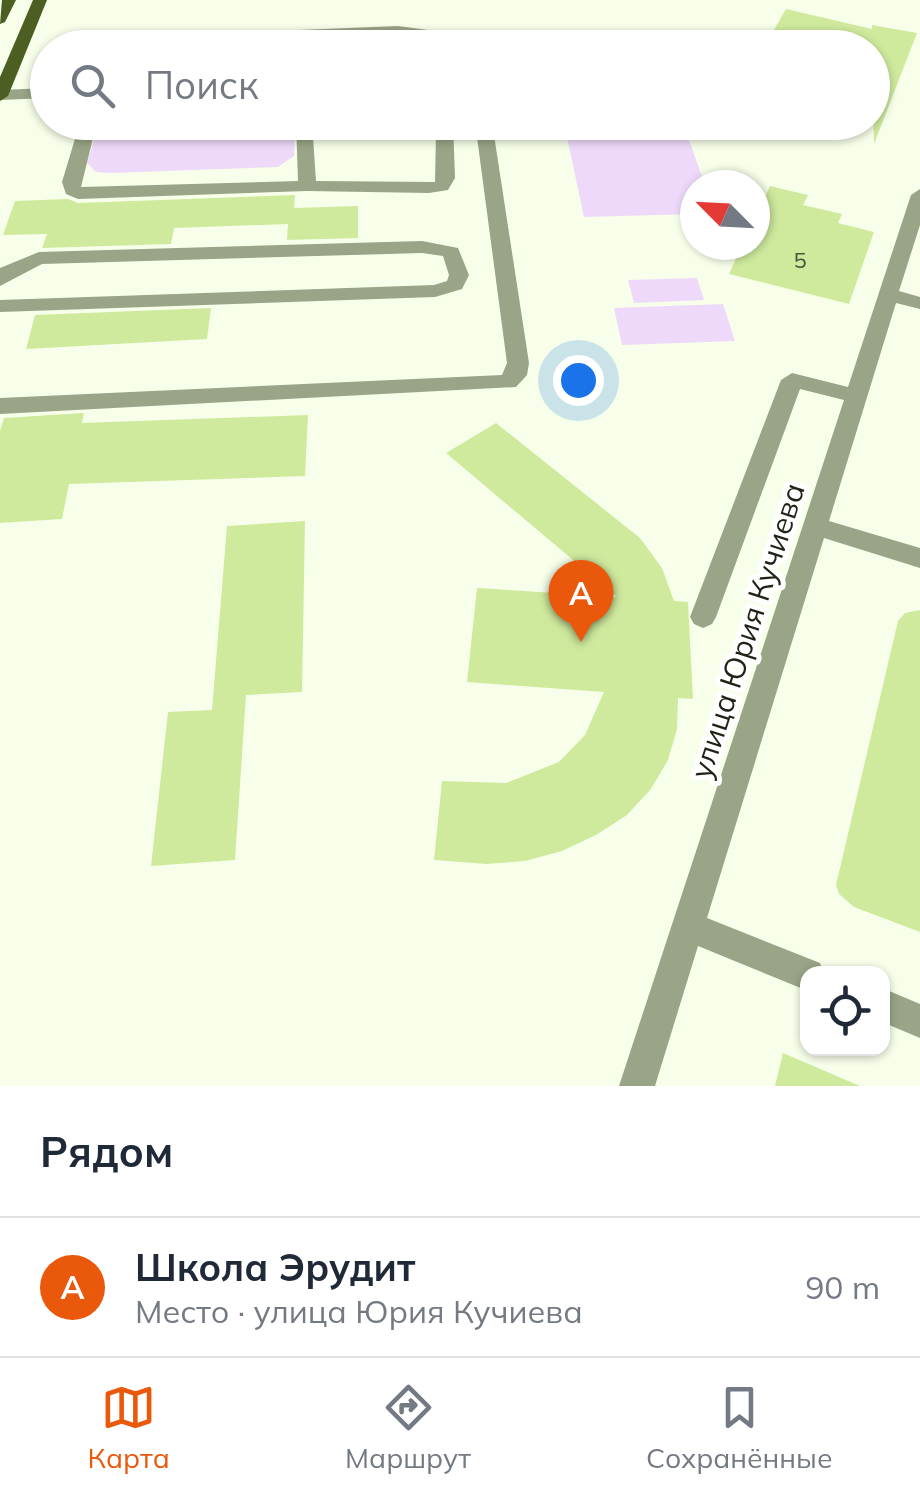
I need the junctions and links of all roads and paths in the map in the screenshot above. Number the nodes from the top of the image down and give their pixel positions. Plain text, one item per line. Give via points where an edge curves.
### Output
1 (9, 0) edge
2 (40, 0) edge
3 (0, 19) edge
4 (23, 41) junction
5 (0, 42) edge
6 (30, 94) edge
7 (0, 96) edge
8 (84, 140) edge
9 (305, 140) edge
10 (445, 140) edge
11 (486, 140) edge
12 (307, 186) junction
13 (918, 210) edge
14 (0, 280) edge
15 (890, 295) junction
16 (920, 302) edge
17 (0, 306) edge
18 (856, 396) junction
19 (0, 406) edge
20 (816, 526) junction
21 (920, 558) edge
22 (703, 617) dead end
23 (688, 926) junction
24 (800, 971) edge
25 (890, 1008) edge
26 (920, 1021) edge
27 (637, 1086) edge

1 - 3 main road
2 - 4 main road
4 - 5 main road
4 - 7 main road
6 - 7 street
8 - 12 street via 71,182 78,193
9 - 12 street
10 - 12 street via 442,186
11 - 19 street via 518,363 508,382
13 - 15 street, улица Юрия Кучиева
14 - 17 street via 38,258 422,247 452,252 459,275 454,285 435,291
15 - 16 street
15 - 18 street, улица Юрия Кучиева
18 - 20 street, улица Юрия Кучиева
18 - 22 street via 792,380
20 - 21 street
20 - 23 street, улица Юрия Кучиева
23 - 24 street
23 - 27 street, улица Юрия Кучиева
25 - 26 street

